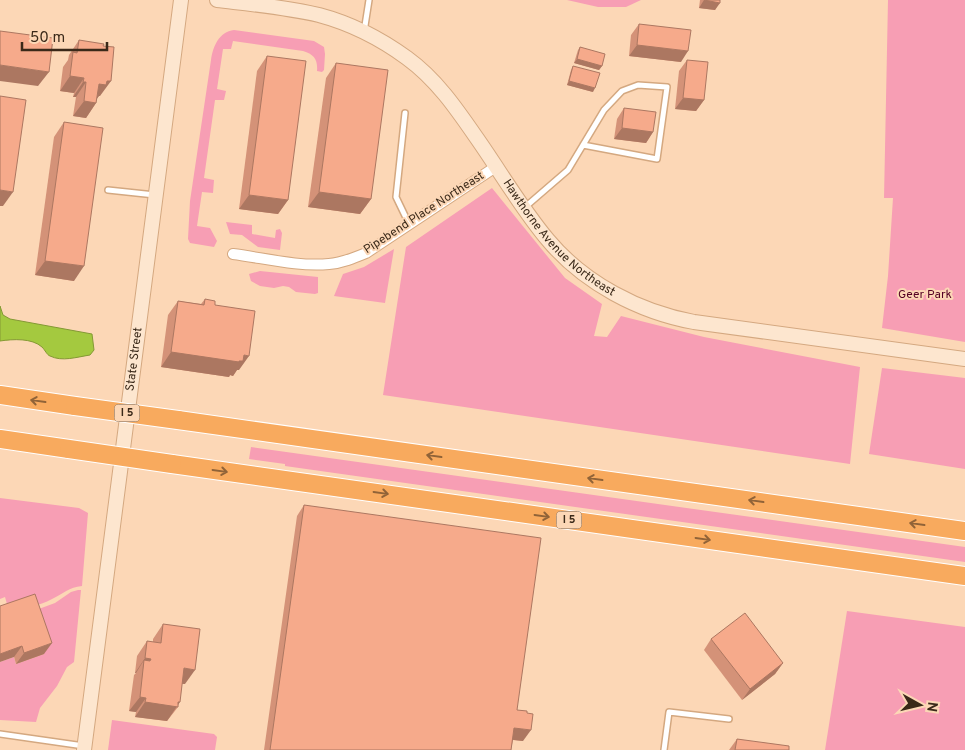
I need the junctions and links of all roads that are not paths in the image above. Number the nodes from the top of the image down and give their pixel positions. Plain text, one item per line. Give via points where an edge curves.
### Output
1 (182, 0) edge
2 (217, 0) edge
3 (370, 0) edge
4 (364, 33) junction
5 (405, 114) dead end
6 (583, 145) junction
7 (496, 166) junction
8 (108, 190) dead end
9 (155, 195) junction
10 (524, 208) junction
11 (409, 224) junction
12 (233, 254) dead end
13 (965, 359) edge
14 (0, 395) edge
15 (0, 439) edge
16 (965, 531) edge
17 (965, 576) edge
18 (729, 719) dead end
19 (0, 734) edge
20 (84, 748) edge
21 (664, 750) edge

1 - 9 main road, State Street
2 - 4 main road, Hawthorne Avenue Northeast via 296,10 340,22
3 - 4 lane
4 - 7 main road, Hawthorne Avenue Northeast via 407,58 434,82
5 - 11 lane via 396,197
6 - 6 lane via 604,110 622,91 638,85 667,87 657,159
6 - 10 lane via 568,170
7 - 10 main road, Hawthorne Avenue Northeast
7 - 11 street, Pipebend Place Northeast
8 - 9 lane
9 - 20 main road, State Street
10 - 13 main road, Hawthorne Avenue Northeast via 548,241 586,275 615,294 659,313 694,322
11 - 12 street, Pipebend Place Northeast via 366,253 330,264 304,264
16 -> 14 highway, I 5, bridge
15 -> 17 highway, I 5, bridge
18 - 21 lane via 669,712
19 - 20 lane

